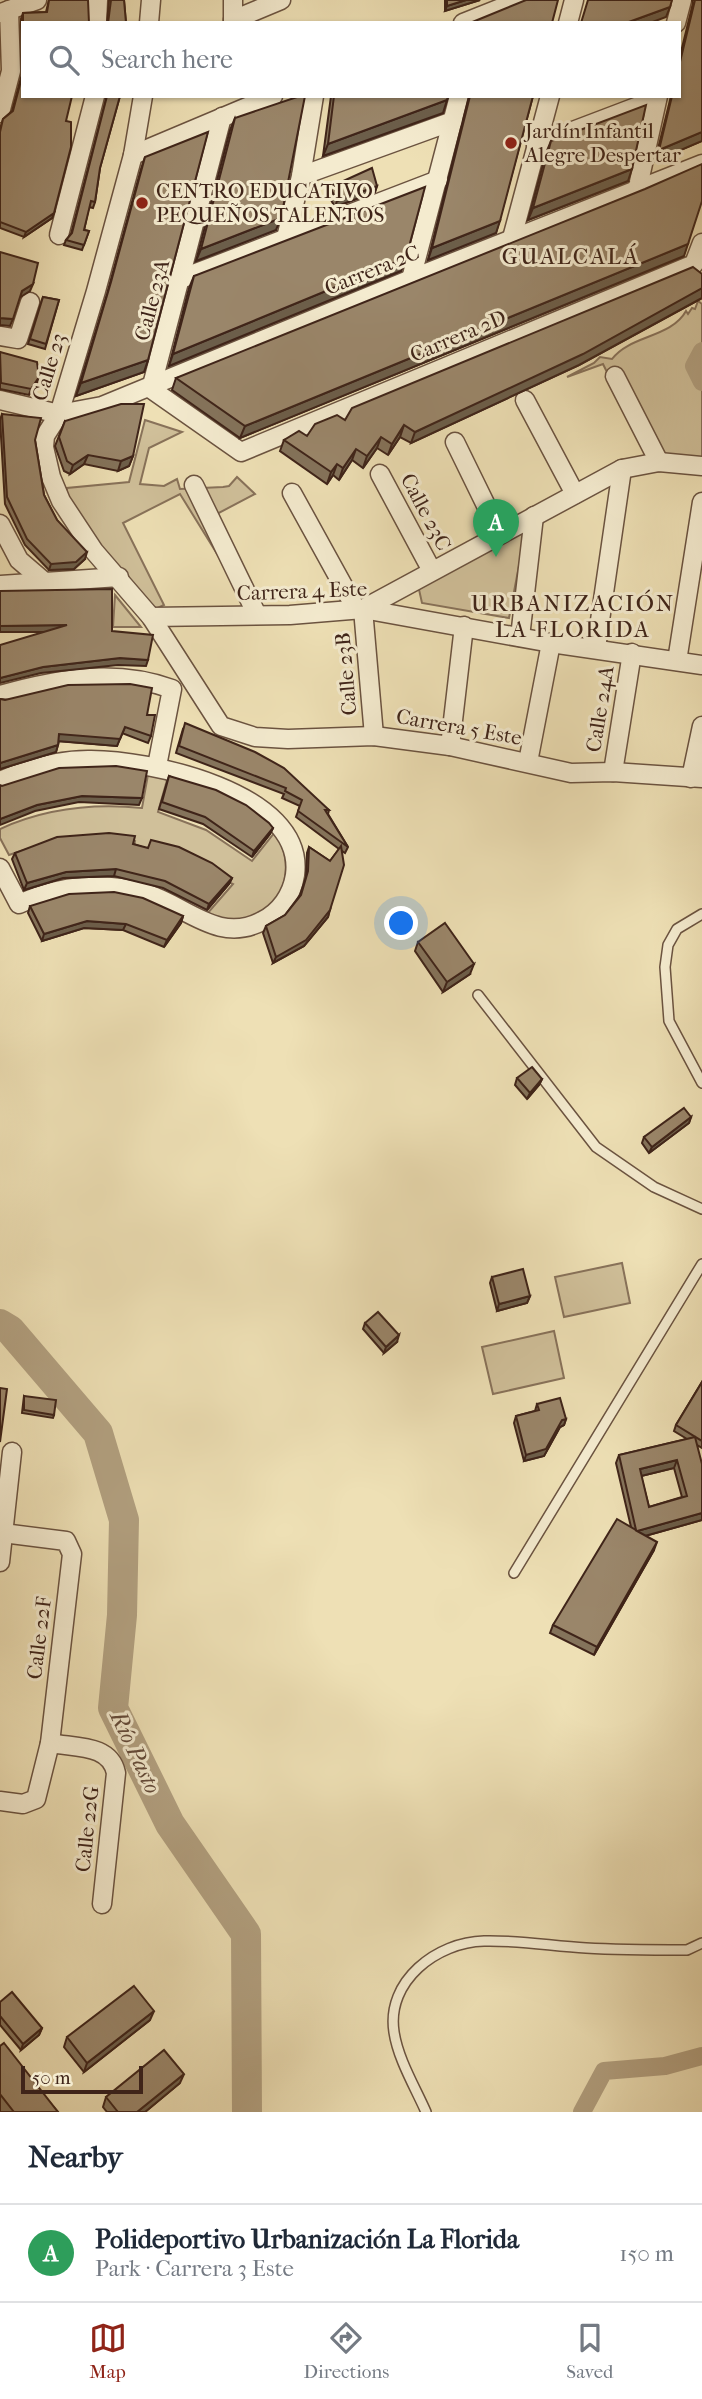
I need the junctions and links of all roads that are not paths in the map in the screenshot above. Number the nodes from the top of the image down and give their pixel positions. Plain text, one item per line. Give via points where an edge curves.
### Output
1 (37, 0) edge
2 (97, 0) edge
3 (150, 0) edge
4 (233, 0) edge
5 (281, 0) edge
6 (520, 0) edge
7 (574, 0) edge
8 (682, 0) edge
9 (5, 12) edge
10 (475, 15) edge
11 (97, 21) edge
12 (149, 21) edge
13 (233, 21) edge
14 (569, 21) edge
15 (677, 21) edge
16 (94, 98) edge
17 (143, 98) edge
18 (266, 98) edge
19 (314, 98) edge
20 (459, 98) edge
21 (549, 98) edge
22 (657, 98) edge
23 (230, 108) edge
24 (0, 113) edge
25 (453, 121) junction
26 (536, 145) junction
27 (133, 155) junction
28 (702, 164) edge
29 (300, 176) junction
30 (438, 180) junction
31 (636, 191) junction
32 (59, 234) dead end
33 (285, 238) junction
34 (512, 238) junction
35 (702, 243) edge
36 (183, 278) junction
37 (411, 279) junction
38 (30, 302) dead end
39 (0, 336) edge
40 (615, 376) dead end
41 (151, 389) junction
42 (0, 400) edge
43 (526, 400) dead end
44 (59, 414) junction
45 (454, 442) dead end
46 (659, 462) junction
47 (702, 466) edge
48 (622, 469) junction
49 (380, 474) dead end
50 (194, 485) dead end
51 (292, 493) dead end
52 (575, 494) junction
53 (702, 502) edge
54 (534, 516) junction
55 (0, 524) edge
56 (500, 534) junction
57 (432, 571) junction
58 (118, 577) junction
59 (47, 584) junction
60 (0, 585) edge
61 (359, 609) junction
62 (257, 615) junction
63 (151, 617) junction
64 (464, 626) junction
65 (520, 636) junction
66 (551, 643) junction
67 (596, 648) junction
68 (632, 653) junction
69 (677, 661) junction
70 (702, 665) edge
71 (191, 680) junction
72 (174, 690) junction
73 (0, 695) edge
74 (221, 726) joint
75 (702, 726) edge
76 (374, 736) junction
77 (450, 746) junction
78 (528, 762) junction
79 (157, 766) junction
80 (613, 772) junction
81 (0, 781) edge
82 (698, 781) edge
83 (0, 868) edge
84 (702, 914) edge
85 (478, 995) dead end
86 (702, 1083) edge
87 (702, 1209) edge
88 (702, 1264) edge
89 (12, 1452) dead end
90 (3, 1533) junction
91 (0, 1562) edge
92 (514, 1573) dead end
93 (50, 1743) junction
94 (0, 1801) edge
95 (102, 1904) dead end
96 (702, 1943) edge
97 (426, 2112) edge

1 - 9 street
2 - 11 street
3 - 12 street
4 - 13 street
5 - 13 street
6 - 10 street
7 - 14 street
8 - 15 street
9 - 24 street via 11,71
16 - 32 street
17 - 27 street, Calle 23
18 - 23 street
19 - 29 street
20 - 25 street
21 - 26 street
22 - 26 street
22 - 31 street
23 - 27 street
23 - 36 street, Calle 23A
25 - 29 street
25 - 30 street
26 - 34 street
27 - 44 street, Calle 23
28 - 31 street, Carrera 2C
29 - 33 street
30 - 33 street
30 - 37 street
31 - 34 street, Carrera 2C
33 - 36 street
34 - 37 street, Carrera 2C
35 - 41 street, Carrera 2D via 694,264 241,452
36 - 41 street, Calle 23A
37 - 41 street, Carrera 2C
38 - 39 street via 18,339
40 - 46 street
41 - 44 street, Carrera 2C via 102,407
42 - 44 street
43 - 52 street
44 - 58 street, Calle 23 via 45,436 51,477 94,551
45 - 56 street
46 - 47 street
46 - 48 street
48 - 52 street
48 - 67 street, Calle 24A
49 - 57 street, Calle 23C
50 - 62 street
51 - 61 street, Calle 23B
52 - 54 street
53 - 69 street
54 - 56 street
54 - 65 street
55 - 59 street via 19,560
56 - 57 street
57 - 61 street
58 - 59 street
58 - 63 street, Calle 23
59 - 60 street
61 - 62 street, Carrera 4 Este
61 - 64 street, Carrera 4 Este
61 - 76 street, Calle 23B
62 - 63 street, Carrera 4 Este
63 - 71 street, Calle 23
64 - 65 street, Carrera 4 Este
64 - 77 street
65 - 66 street, Carrera 4 Este
66 - 67 street, Carrera 4 Este
66 - 78 street
67 - 68 street, Carrera 4 Este
68 - 69 street, Carrera 4 Este
68 - 80 street, Calle 24A
69 - 70 street, Carrera 4 Este
71 - 72 street
71 - 74 street, Calle 23
72 - 73 street via 137,678 104,677 54,682
72 - 79 street
74 - 76 street, Carrera 5 Este via 255,737 288,740
75 - 82 street
76 - 77 street, Carrera 5 Este
77 - 78 street, Carrera 5 Este
78 - 80 street, Carrera 5 Este via 571,773
79 - 81 street via 75,761
79 - 83 street via 240,798 282,830 293,852 295,873 289,894 273,915 247,927 220,928 150,895 100,886 54,891 19,904
80 - 82 street, Carrera 5 Este
84 - 86 lane via 677,929 668,945 665,967 670,1021
85 - 87 lane via 596,1147 654,1186
88 - 92 lane
89 - 90 street
90 - 91 street
90 - 93 street, Calle 22F via 66,1541 72,1554
93 - 94 street, Calle 22F via 33,1802
93 - 95 street, Calle 22G via 106,1753 113,1760 115,1784
96 - 97 lane via 687,1950 482,1940 450,1948 426,1961 406,1979 397,2001 394,2032

